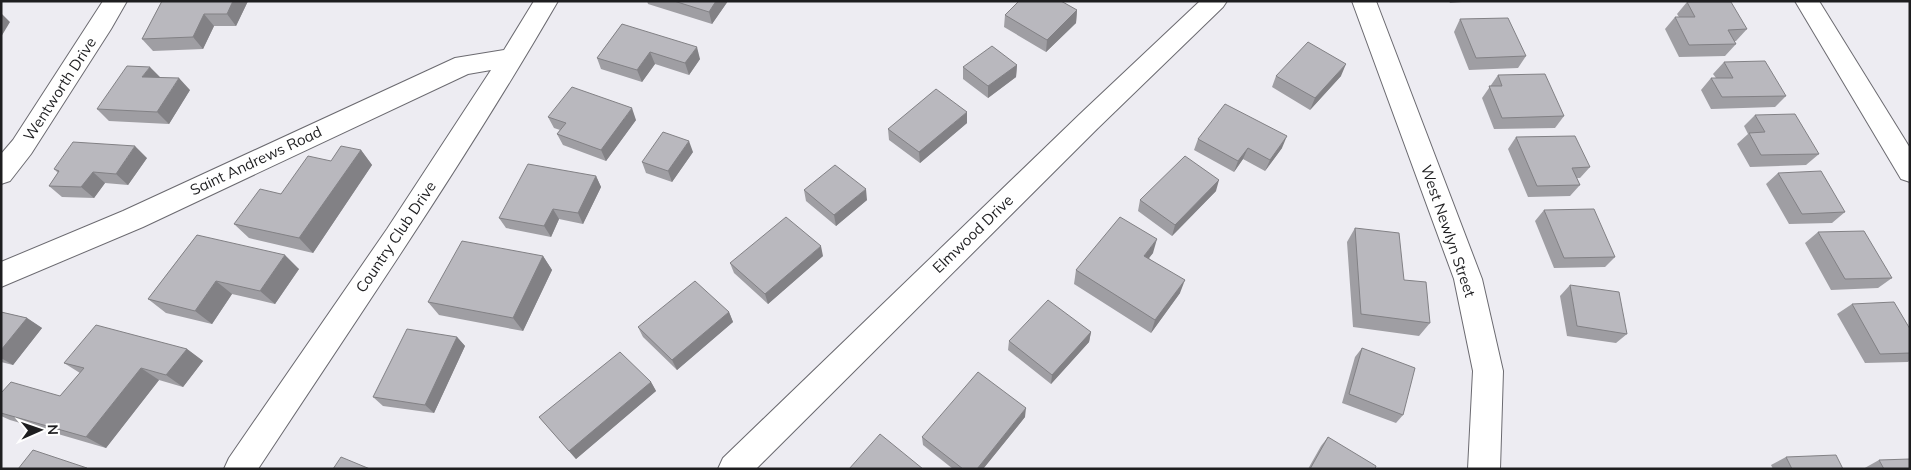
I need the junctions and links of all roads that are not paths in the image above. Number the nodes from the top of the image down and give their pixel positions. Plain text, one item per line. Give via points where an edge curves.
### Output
1 (115, 1) edge
2 (546, 1) edge
3 (1215, 1) edge
4 (1364, 1) edge
5 (1807, 1) edge
6 (513, 58) junction
7 (1910, 172) edge
8 (1, 173) edge
9 (1, 275) edge
10 (240, 469) edge
11 (734, 469) edge
12 (1484, 469) edge

1 - 8 street, Wentworth Drive via 22,147
2 - 6 street, Country Club Drive
3 - 11 street, Elmwood Drive
4 - 12 street, West Newlyn Street via 1468,279 1488,371
5 - 7 street
6 - 9 street, Saint Andrews Road via 464,65 405,90 133,219
6 - 10 street, Country Club Drive

